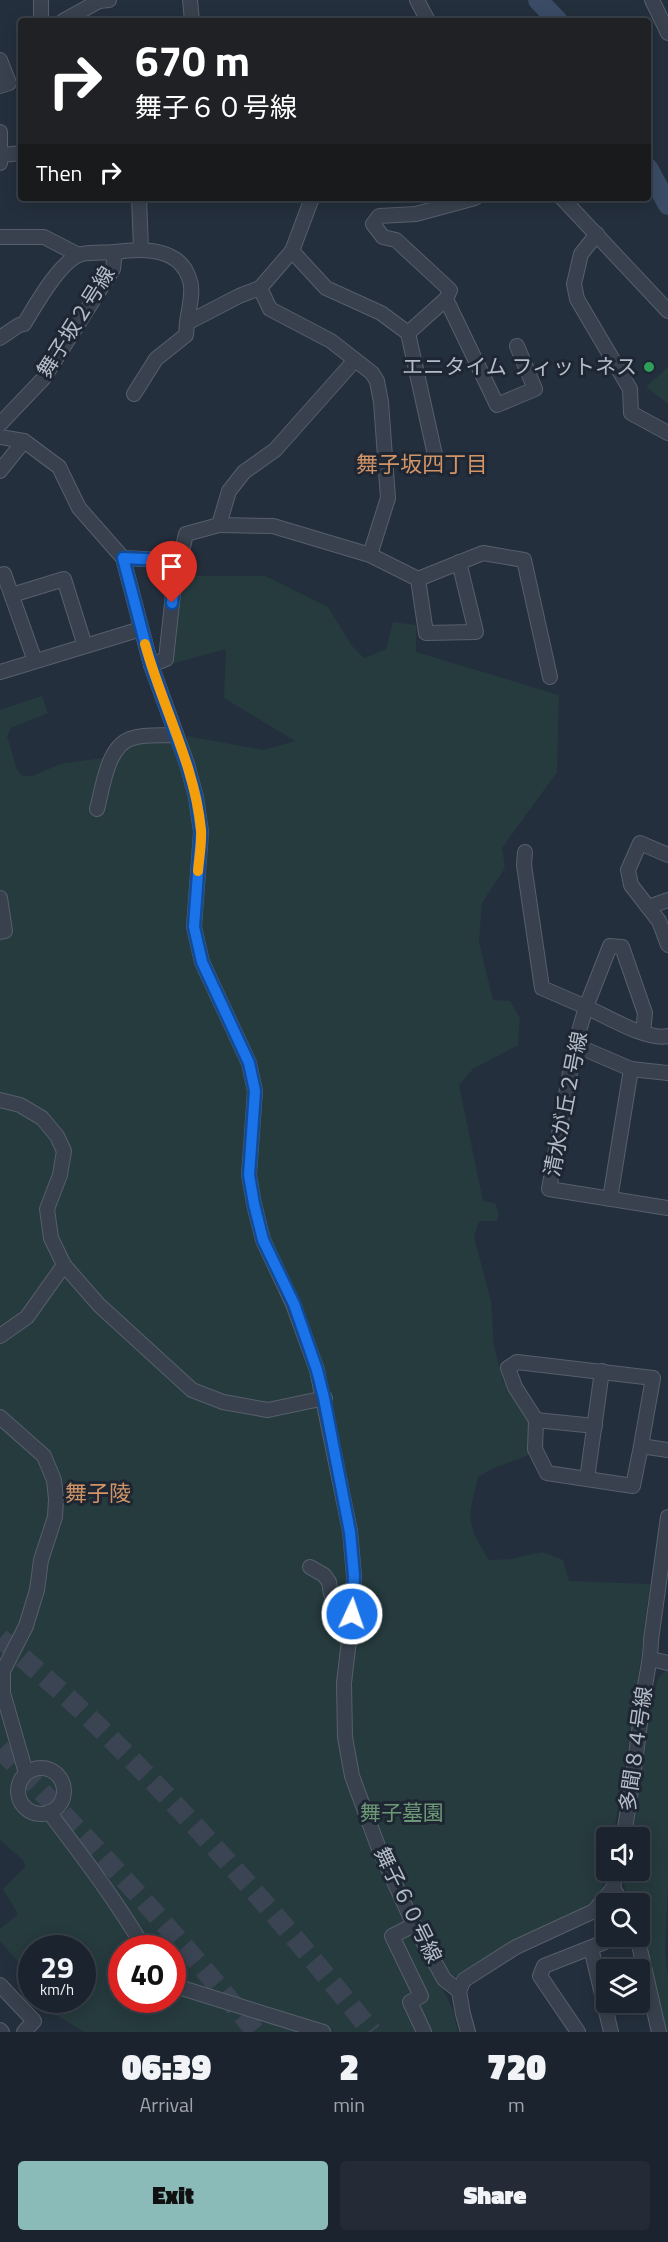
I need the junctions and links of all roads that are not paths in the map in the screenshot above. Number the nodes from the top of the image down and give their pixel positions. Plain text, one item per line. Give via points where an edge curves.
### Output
1 (41, 0) edge
2 (108, 0) edge
3 (190, 0) edge
4 (417, 0) edge
5 (652, 0) edge
6 (41, 18) edge
7 (68, 18) edge
8 (192, 18) edge
9 (426, 18) edge
10 (668, 33) edge
11 (0, 60) edge
12 (0, 86) edge
13 (0, 132) edge
14 (18, 154) edge
15 (1, 159) edge
16 (139, 201) edge
17 (311, 201) edge
18 (464, 201) edge
19 (565, 201) edge
20 (597, 234) junction
21 (0, 237) edge
22 (141, 249) junction
23 (292, 251) junction
24 (115, 252) junction
25 (79, 255) junction
26 (260, 288) junction
27 (448, 295) junction
28 (668, 310) edge
29 (187, 323) junction
30 (408, 333) junction
31 (0, 338) edge
32 (517, 346) dead end
33 (355, 360) junction
34 (134, 394) dead end
35 (0, 424) edge
36 (668, 433) edge
37 (0, 437) edge
38 (24, 441) junction
39 (435, 455) dead end
40 (0, 471) edge
41 (219, 525) junction
42 (370, 555) junction
43 (123, 558) junction
44 (163, 560) junction
45 (459, 562) junction
46 (4, 574) dead end
47 (418, 579) junction
48 (12, 595) junction
49 (141, 629) junction
50 (85, 646) junction
51 (36, 661) junction
52 (151, 665) junction
53 (0, 672) edge
54 (550, 677) dead end
55 (175, 735) junction
56 (97, 809) dead end
57 (525, 852) dead end
58 (668, 855) edge
59 (0, 898) edge
60 (668, 900) edge
61 (648, 907) junction
62 (0, 932) edge
63 (668, 945) edge
64 (586, 1007) junction
65 (643, 1033) junction
66 (668, 1036) edge
67 (575, 1045) junction
68 (631, 1069) junction
69 (668, 1073) edge
70 (0, 1100) edge
71 (610, 1199) junction
72 (668, 1208) edge
73 (64, 1265) junction
74 (0, 1336) edge
75 (602, 1371) junction
76 (324, 1398) junction
77 (0, 1417) edge
78 (536, 1420) junction
79 (595, 1426) junction
80 (641, 1446) junction
81 (668, 1450) edge
82 (587, 1479) junction
83 (668, 1517) edge
84 (310, 1567) dead end
85 (354, 1576) junction
86 (330, 1582) junction
87 (352, 1614) junction
88 (651, 1659) junction
89 (668, 1663) edge
90 (26, 1773) junction
91 (50, 1812) junction
92 (625, 1827) edge
93 (614, 1881) edge
94 (613, 1888) junction
95 (616, 1893) edge
96 (414, 1925) junction
97 (136, 1935) edge
98 (596, 1946) edge
99 (639, 1947) edge
100 (591, 1948) junction
101 (0, 1985) edge
102 (186, 1988) edge
103 (459, 1991) junction
104 (654, 2031) edge
105 (24, 2032) edge
106 (324, 2032) edge
107 (424, 2032) edge
108 (468, 2032) edge
109 (578, 2032) edge
110 (611, 2032) edge

1 - 6 street
2 - 7 street
3 - 8 street
4 - 9 street
5 - 10 street
11 - 12 street via 9,83
13 - 15 street
14 - 15 street
16 - 22 street
17 - 23 street
18 - 27 street via 416,214 379,216 373,224 383,237 396,240
19 - 20 street
20 - 28 street
20 - 36 street via 581,254 574,284 577,299 630,389 631,413
21 - 25 street via 44,237
22 - 24 street
22 - 29 street via 171,256 184,267 191,283
23 - 26 street
23 - 30 street via 326,288 381,313
24 - 25 street, 舞子坂２号線
24 - 35 street, 舞子坂２号線 via 114,269 43,379
25 - 31 street, 舞子坂２号線 via 56,276 24,324
26 - 29 street
26 - 33 street via 270,309 330,341
27 - 30 street
27 - 32 street via 497,405 535,389
29 - 34 street via 186,335 156,358
30 - 39 street
33 - 41 street via 275,450 244,472 229,491
33 - 42 street via 377,381 385,443 388,498
37 - 38 street, 舞子６０号線
38 - 40 street
38 - 43 street, 舞子６０号線 via 58,467 79,508
41 - 42 street via 273,526
41 - 44 street via 186,534 183,547
42 - 47 street
43 - 44 street
43 - 49 street, 舞子６０号線
44 - 52 street via 174,585 166,659
45 - 47 street
45 - 47 street via 476,632 426,633
45 - 54 street via 483,553 524,560
46 - 48 street
48 - 50 street via 64,579
48 - 51 street
49 - 50 street
49 - 52 street, 舞子６０号線
50 - 51 street
51 - 53 street
52 - 55 street, 舞子６０号線
55 - 56 street via 132,738 122,743 109,760
55 - 76 street, 舞子６０号線 via 196,797 201,832 194,927 202,962 249,1063 255,1091 249,1175 254,1204 263,1240 294,1304
57 - 64 street via 542,988
58 - 61 street via 640,843 628,870 631,885
59 - 62 street via 5,931
60 - 61 street
61 - 63 street via 659,921
64 - 65 street
64 - 65 street, 清水が丘２号線 via 610,946 622,947 645,1013
64 - 67 street, 清水が丘２号線
65 - 66 street
67 - 68 street
67 - 71 street, 清水が丘２号線 via 549,1189
68 - 69 street
68 - 71 street
70 - 73 street via 20,1105 42,1118 64,1152 47,1209 51,1238
71 - 72 street, 清水が丘２号線
73 - 74 street via 27,1317
73 - 76 street via 99,1305 192,1390 222,1402 268,1410
75 - 78 street via 518,1362 508,1368
75 - 79 street
75 - 80 street via 653,1378
76 - 85 street, 舞子６０号線 via 350,1532
77 - 90 street via 44,1456 57,1498 56,1517 40,1560 37,1590 26,1626 3,1671 3,1693
78 - 79 street
78 - 82 street via 535,1449 547,1473
79 - 82 street
80 - 81 street
80 - 82 street via 633,1486
83 - 88 street, 多聞８４号線
84 - 86 street
85 - 86 street
85 - 87 street, 舞子６０号線
86 - 87 street via 331,1594 341,1608
87 - 96 street, 舞子６０号線 via 344,1683 345,1737 352,1776 379,1849
88 - 89 street
88 - 92 street, 多聞８４号線
90 - 91 street via 19,1784 21,1803 31,1811
90 - 91 street via 46,1768 62,1781 63,1799
91 - 97 street
93 - 94 street
94 - 95 street
94 - 103 street via 594,1911 516,1947 464,1980
96 - 103 street, 舞子６０号線 via 444,1979
96 - 107 street via 392,1936 421,1996 410,2002
98 - 100 street
99 - 104 street
100 - 109 street via 544,1966 540,1976
100 - 110 street
101 - 105 street via 34,2021
102 - 106 street
103 - 108 street

